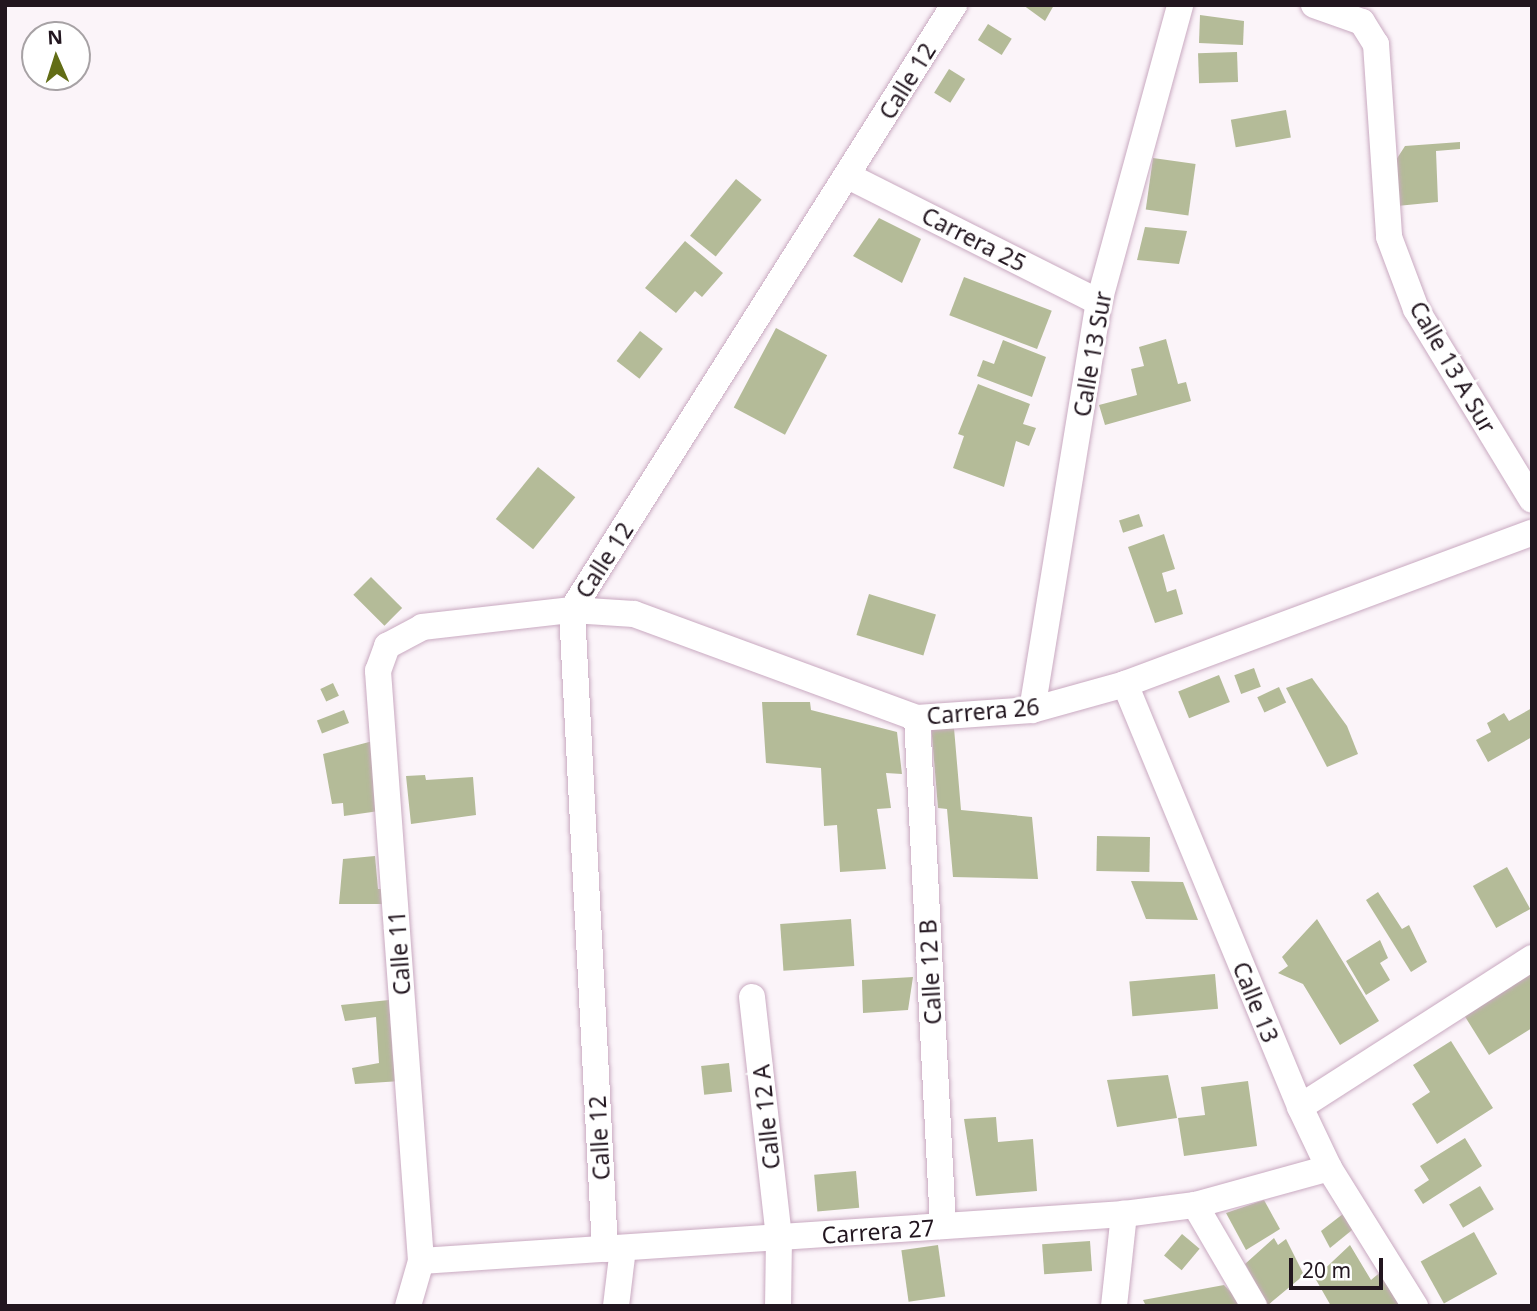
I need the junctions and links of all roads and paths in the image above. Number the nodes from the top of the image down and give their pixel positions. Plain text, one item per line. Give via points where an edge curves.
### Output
1 (954, 5) edge
2 (1314, 5) edge
3 (1171, 9) edge
4 (848, 176) junction
5 (1099, 302) junction
6 (1532, 500) edge
7 (1532, 533) edge
8 (572, 610) junction
9 (387, 646) joint
10 (1125, 684) junction
11 (1032, 710) junction
12 (917, 718) junction
13 (1532, 958) edge
14 (752, 997) dead end
15 (1300, 1107) junction
16 (1329, 1168) junction
17 (1195, 1205) junction
18 (1124, 1214) junction
19 (943, 1226) junction
20 (779, 1237) junction
21 (614, 1248) junction
22 (421, 1261) junction
23 (408, 1306) edge
24 (616, 1306) edge
25 (778, 1306) edge
26 (1114, 1306) edge
27 (1254, 1306) edge
28 (1415, 1306) edge

1 - 4 street, Calle 12
2 - 6 street, Calle 13 A Sur via 1362,22 1376,44 1389,237 1416,309
3 - 5 street, Calle 13 Sur
4 - 5 street, Carrera 25
4 - 8 street, Calle 12
5 - 11 street, Calle 13 Sur
7 - 10 street, Carrera 26
8 - 9 street, Carrera 26 via 422,627
8 - 12 street, Carrera 26 via 634,614
8 - 21 street, Calle 12
9 - 22 street, Calle 11 via 378,671
10 - 11 street, Carrera 26
10 - 15 street, Calle 13
11 - 12 street, Carrera 26
12 - 19 street, Calle 12 B
13 - 15 street
14 - 20 street, Calle 12 A
15 - 16 street, Calle 13
16 - 17 street, Carrera 27
16 - 28 street, Calle 13
17 - 18 street, Carrera 27
17 - 27 street
18 - 19 street, Carrera 27
18 - 26 street
19 - 20 street, Carrera 27
20 - 21 street, Carrera 27
20 - 25 street, Calle 12 A
21 - 22 street, Carrera 27
21 - 24 street, Calle 12
22 - 23 street

